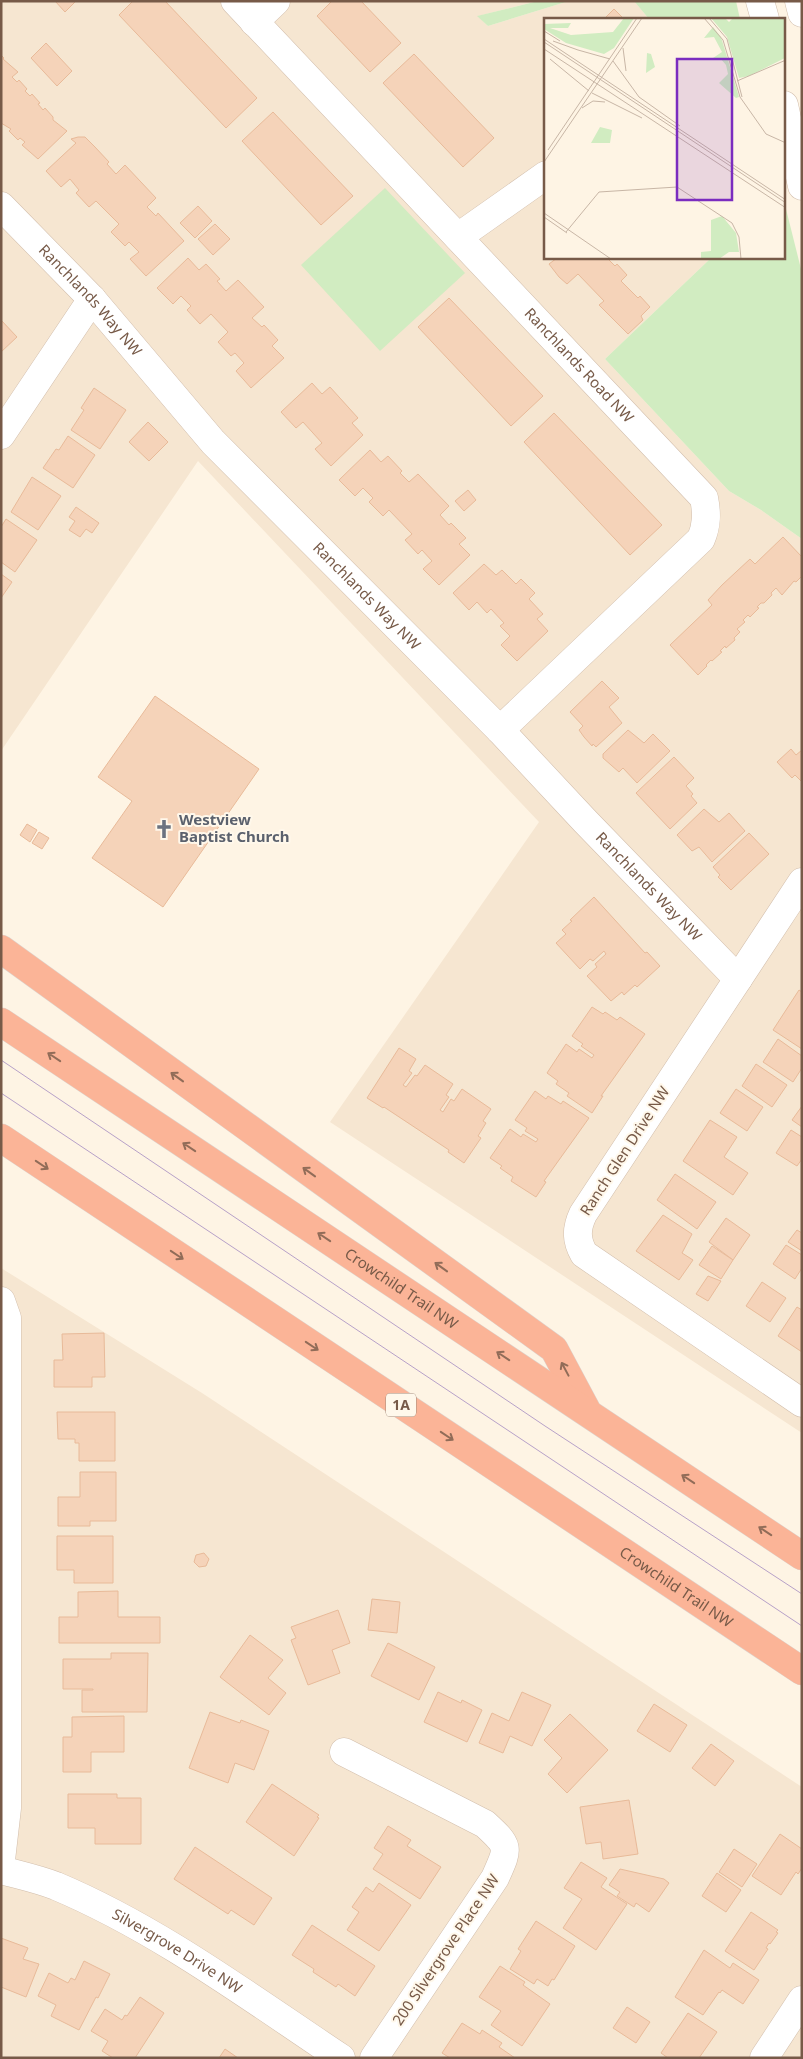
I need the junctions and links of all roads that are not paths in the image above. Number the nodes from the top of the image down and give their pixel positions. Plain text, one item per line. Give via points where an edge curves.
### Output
1 (235, 1) edge
2 (276, 1) edge
3 (760, 1) edge
4 (799, 1) edge
5 (802, 13) edge
6 (765, 18) edge
7 (254, 22) junction
8 (786, 114) edge
9 (544, 177) edge
10 (802, 186) edge
11 (1, 206) edge
12 (458, 237) junction
13 (92, 299) junction
14 (1, 434) edge
15 (500, 730) junction
16 (802, 882) edge
17 (1, 949) edge
18 (738, 979) junction
19 (1, 1022) edge
20 (1, 1138) edge
21 (1, 1301) edge
22 (802, 1404) edge
23 (588, 1412) junction
24 (802, 1556) edge
25 (802, 1671) edge
26 (344, 1752) dead end
27 (1, 1860) edge
28 (1, 1870) edge
29 (802, 2000) edge
30 (341, 2058) edge
31 (374, 2058) edge
32 (764, 2058) edge

1 - 7 street, Ranchlands Road NW
2 - 7 street
3 - 6 street
4 - 5 street
7 - 12 street, Ranchlands Road NW
8 - 10 street
9 - 12 street
11 - 13 street, Ranchlands Way NW
12 - 15 street, Ranchlands Road NW via 696,489 704,498 707,510 701,539
13 - 14 street
13 - 15 street, Ranchlands Way NW via 213,442
15 - 18 street, Ranchlands Way NW
16 - 18 street, Ranch Glen Drive NW
23 -> 17 highway via 554,1349
18 - 22 street, Ranch Glen Drive NW via 583,1214 578,1240 584,1254
23 -> 19 highway, Crowchild Trail NW
20 -> 25 highway, Crowchild Trail NW / 1A
21 - 27 street via 7,1318 7,1808
24 -> 23 highway, Crowchild Trail NW
26 - 31 street, 200 Silvergrove Place NW via 485,1824 503,1841 506,1849 495,1878
28 - 30 street, Silvergrove Drive NW via 54,1885 102,1907 188,1956
29 - 32 street

